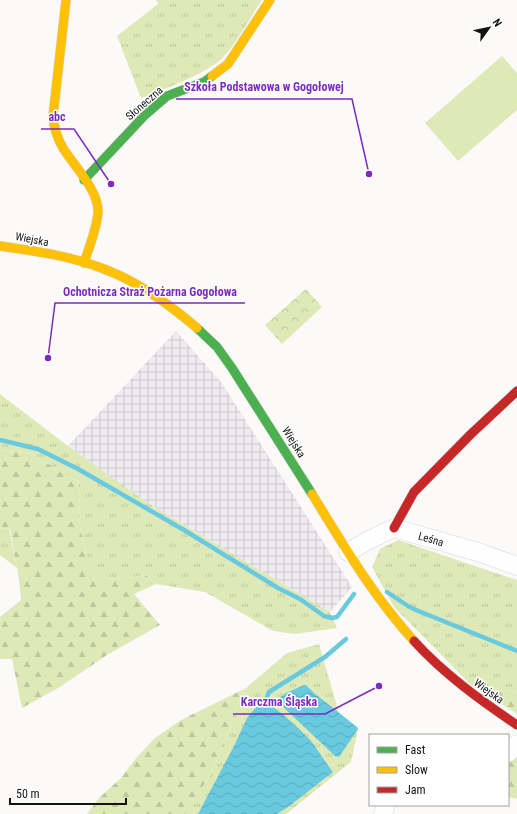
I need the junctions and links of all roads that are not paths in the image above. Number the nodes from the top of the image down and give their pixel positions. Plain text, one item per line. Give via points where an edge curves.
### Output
1 (66, 0) edge
2 (270, 0) edge
3 (84, 180) junction
4 (0, 246) edge
5 (84, 263) junction
6 (517, 391) edge
7 (394, 528) junction
8 (348, 552) junction
9 (517, 566) edge
10 (517, 725) edge
11 (517, 744) edge
12 (509, 752) edge

1 - 3 street via 53,109 54,121 63,148
2 - 3 street, Słoneczna via 228,64 204,82 167,96 145,115
3 - 5 street via 96,202 98,214
4 - 5 street, Wiejska
5 - 8 street, Wiejska via 116,274 154,296 184,317 216,347 250,395
6 - 7 street via 414,492
7 - 8 street
7 - 9 street, Leśna
8 - 10 street, Wiejska via 387,611 427,655 464,688
11 - 12 street

